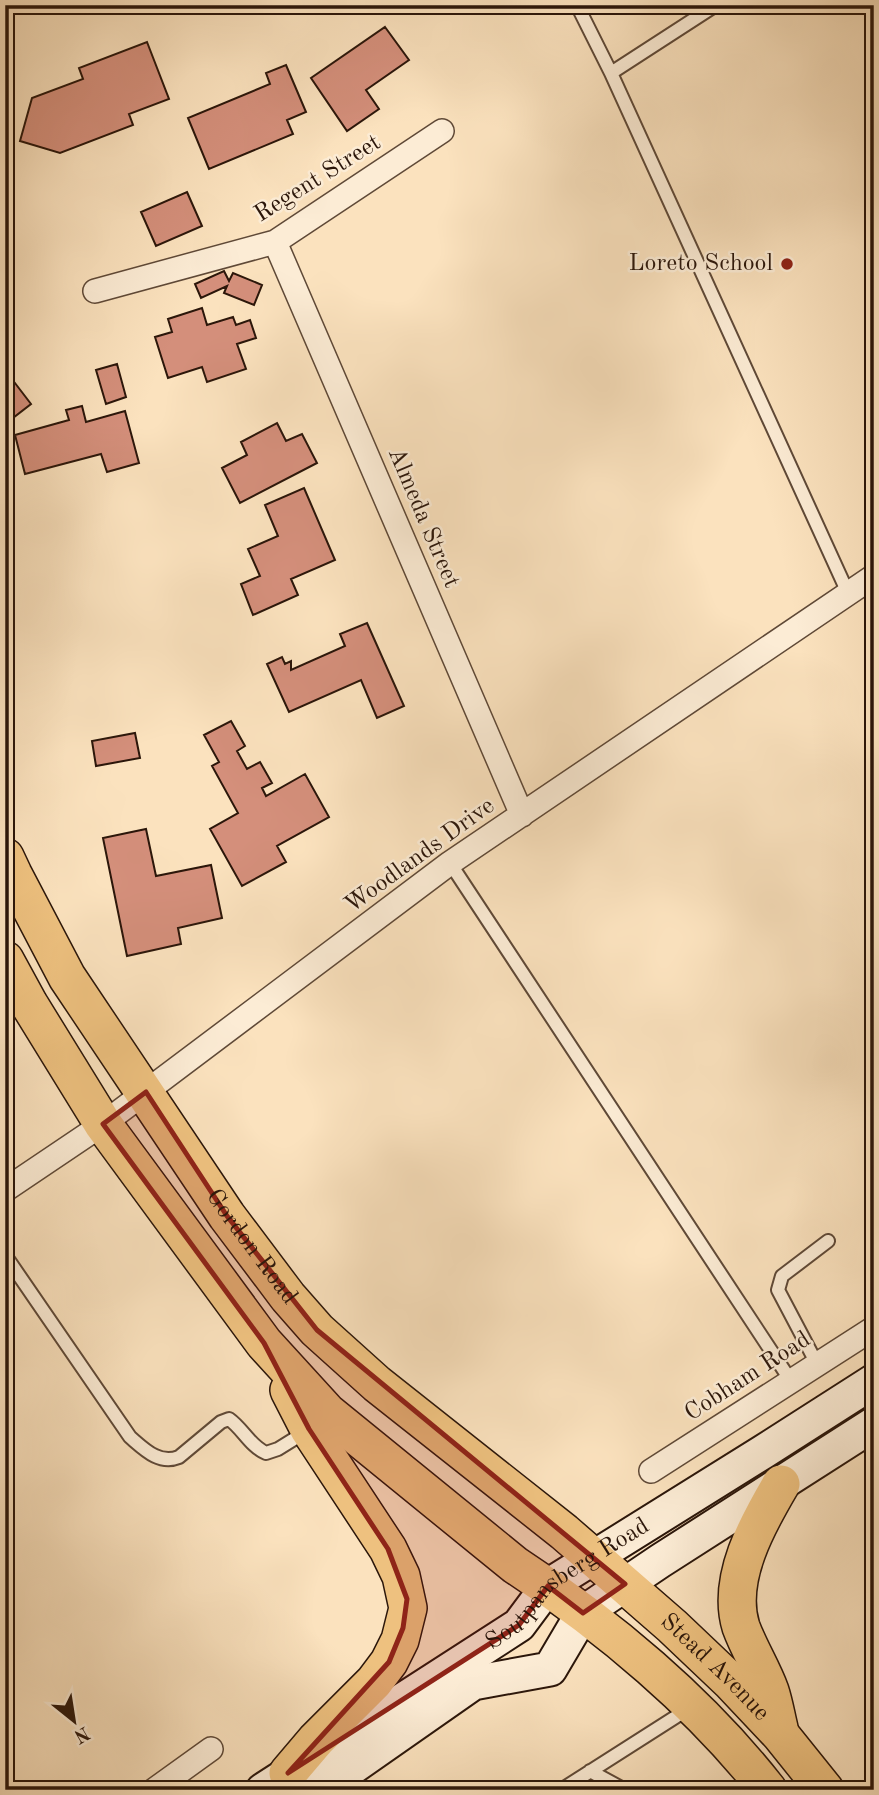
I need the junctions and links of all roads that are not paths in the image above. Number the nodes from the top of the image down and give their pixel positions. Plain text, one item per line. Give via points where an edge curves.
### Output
1 (577, 5) edge
2 (716, 5) edge
3 (611, 73) junction
4 (442, 131) dead end
5 (275, 242) junction
6 (95, 291) dead end
7 (874, 576) edge
8 (848, 593) junction
9 (522, 815) junction
10 (5, 857) edge
11 (450, 863) junction
12 (5, 960) edge
13 (146, 1092) junction
14 (103, 1124) junction
15 (5, 1190) edge
16 (828, 1241) dead end
17 (5, 1247) edge
18 (874, 1328) edge
19 (264, 1343) junction
20 (817, 1364) junction
21 (791, 1381) junction
22 (874, 1381) edge
23 (874, 1424) edge
24 (310, 1429) junction
25 (651, 1471) dead end
26 (781, 1484) junction
27 (592, 1557) junction
28 (625, 1584) junction
29 (548, 1586) junction
30 (583, 1613) junction
31 (692, 1707) junction
32 (780, 1734) junction
33 (211, 1749) dead end
34 (590, 1771) junction
35 (275, 1781) edge
36 (154, 1790) edge
37 (320, 1790) edge
38 (561, 1790) edge
39 (625, 1790) edge
40 (768, 1790) edge
41 (825, 1790) edge

1 - 3 lane
2 - 3 lane
3 - 8 lane
4 - 5 street, Regent Street
5 - 6 street, Regent Street
5 - 9 street, Almeda Street
7 - 8 street, Woodlands Drive
8 - 9 street, Woodlands Drive
9 - 11 street, Woodlands Drive
10 - 13 main road, Gordon Road via 67,977
11 - 13 street, Woodlands Drive
11 - 21 lane
12 - 14 main road, Gordon Road
13 - 14 street, Woodlands Drive
13 - 27 main road, Gordon Road via 227,1216 317,1330
14 - 15 street, Woodlands Drive
14 - 19 main road, Gordon Road
16 - 20 lane via 782,1276 778,1290
17 - 24 lane via 7,1258 130,1437 153,1456 179,1457 229,1419 266,1454
18 - 20 street, Cobham Road
19 - 24 main road
19 - 29 main road, Gordon Road via 327,1412 515,1565
20 - 21 street, Cobham Road
21 - 25 street, Cobham Road
22 - 27 main road, Soutpansberg Road
23 - 26 main road, Soutpansberg Road
24 - 35 main road via 388,1549 401,1576 408,1608 400,1640 374,1682
26 - 28 main road, Soutpansberg Road
26 - 32 main road via 758,1522 738,1589 740,1623 770,1692
27 - 28 main road, Stead Avenue
27 - 29 main road, Soutpansberg Road
28 - 30 main road, Soutpansberg Road
28 - 32 main road, Stead Avenue
29 - 30 main road, Stead Avenue
29 - 35 main road, Soutpansberg Road via 519,1625
30 - 31 main road, Stead Avenue via 634,1652
30 - 37 main road, Soutpansberg Road via 550,1669 473,1683
31 - 34 lane
31 - 40 main road, Stead Avenue
32 - 41 main road, Stead Avenue
33 - 36 street
34 - 38 lane
34 - 39 lane

